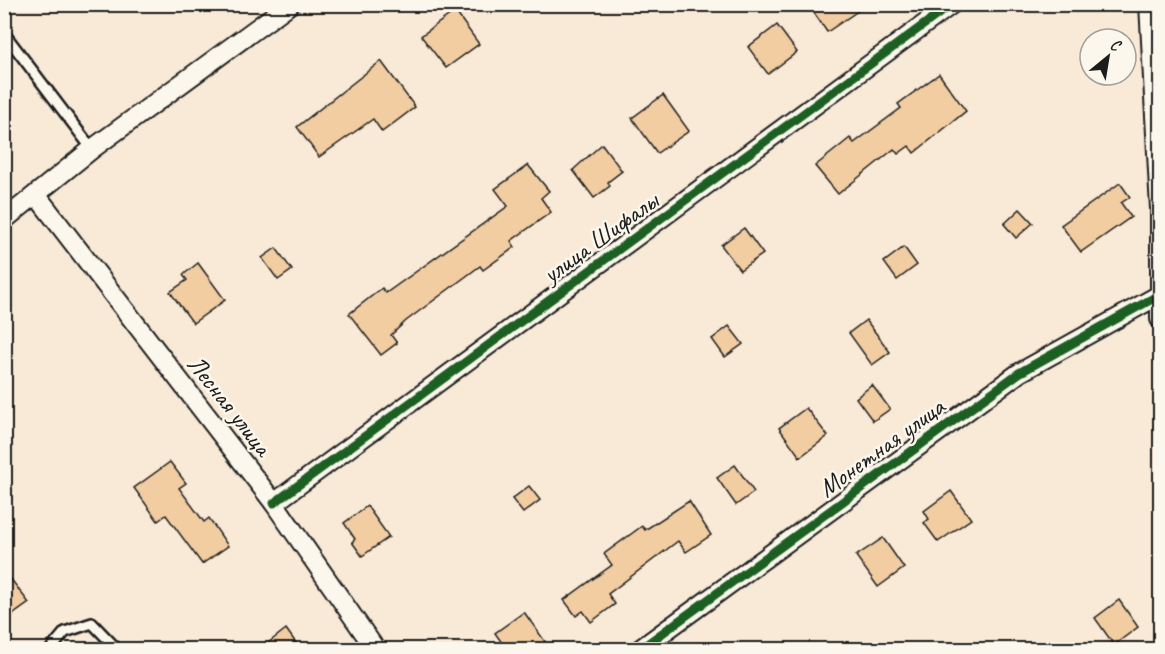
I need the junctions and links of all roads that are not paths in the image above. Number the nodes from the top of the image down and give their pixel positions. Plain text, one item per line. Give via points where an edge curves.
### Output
1 (290, 4) edge
2 (952, 4) edge
3 (1149, 4) edge
4 (4, 33) edge
5 (92, 149) junction
6 (37, 196) junction
7 (1161, 209) edge
8 (4, 220) edge
9 (1160, 295) edge
10 (1161, 319) edge
11 (274, 503) junction
12 (50, 650) edge
13 (118, 650) edge
14 (376, 650) edge
15 (639, 650) edge

1 - 5 street
2 - 11 street, улица Шифалы
3 - 7 street
4 - 5 lane
5 - 6 street
6 - 8 street
6 - 11 street, Лесная улица
7 - 9 street
9 - 10 street
9 - 15 street, Монетная улица via 1019,373
11 - 14 street, Лесная улица
12 - 13 lane via 65,632 92,624

